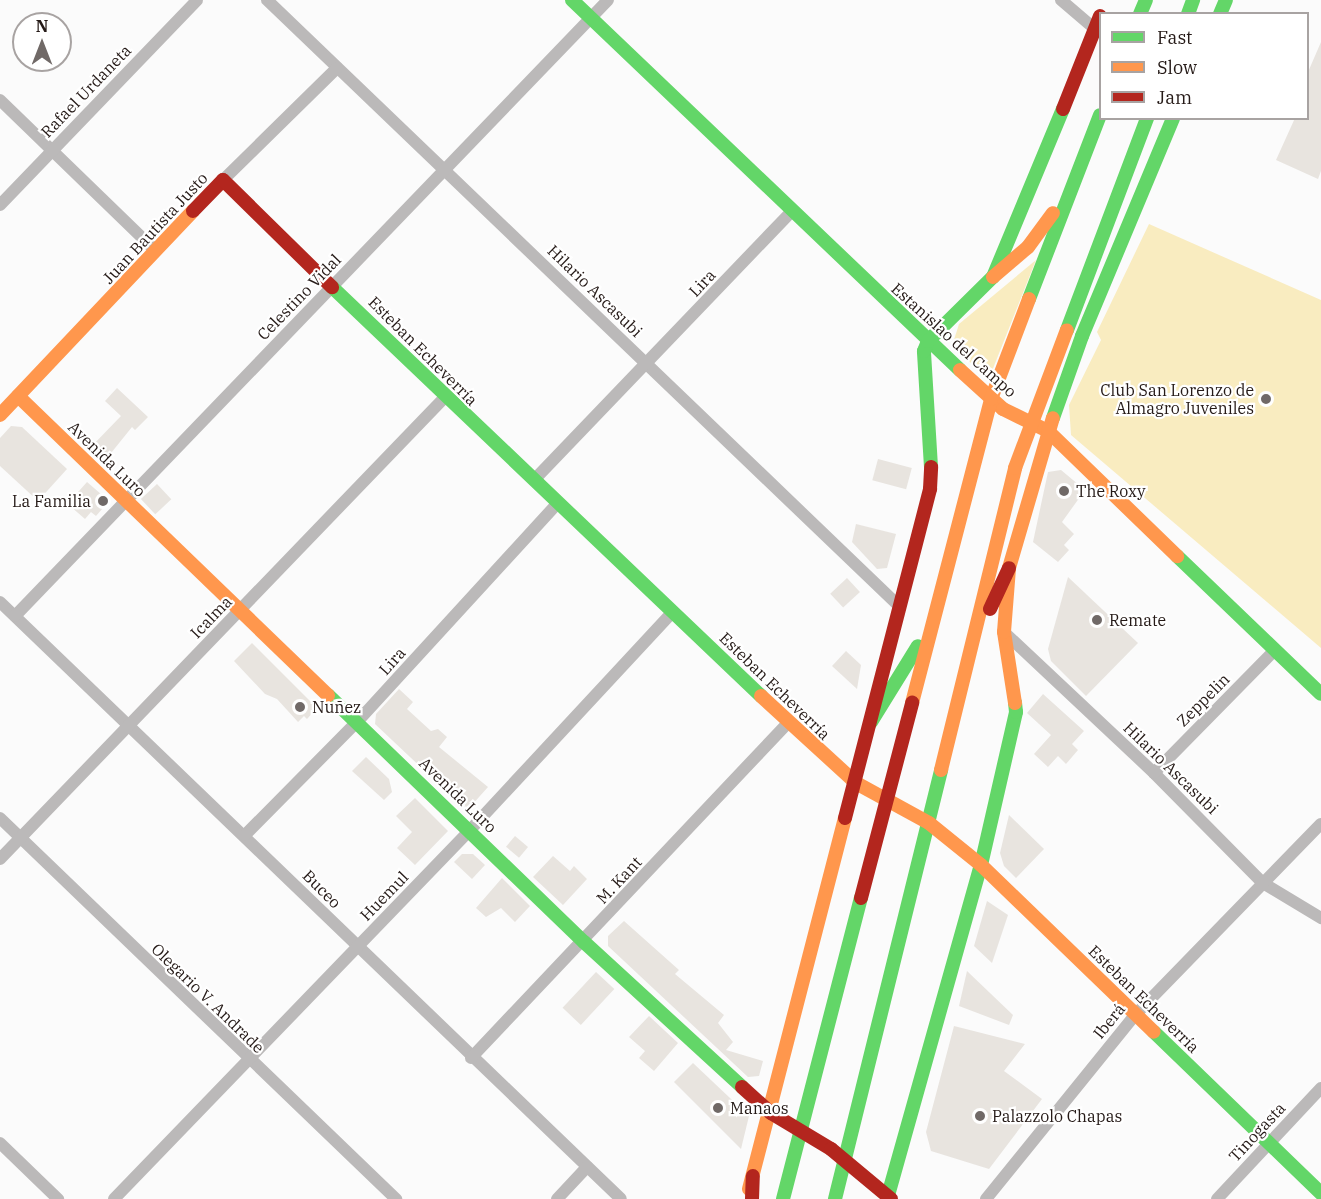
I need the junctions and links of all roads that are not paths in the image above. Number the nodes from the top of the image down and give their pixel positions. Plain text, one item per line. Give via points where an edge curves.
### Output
1 (197, 0) edge
2 (267, 0) edge
3 (572, 0) edge
4 (608, 0) edge
5 (1061, 0) edge
6 (591, 18) junction
7 (1099, 19) edge
8 (337, 68) junction
9 (0, 100) edge
10 (1099, 120) edge
11 (1147, 120) edge
12 (1172, 120) edge
13 (1087, 148) junction
14 (52, 150) junction
15 (445, 170) junction
16 (223, 180) junction
17 (0, 205) edge
18 (792, 211) junction
19 (156, 251) junction
20 (993, 277) junction
21 (333, 284) junction
22 (928, 341) junction
23 (647, 365) junction
24 (18, 396) junction
25 (445, 397) junction
26 (991, 399) junction
27 (0, 415) edge
28 (1030, 422) junction
29 (1048, 431) junction
30 (534, 480) junction
31 (128, 502) junction
32 (558, 503) junction
33 (1009, 568) junction
34 (0, 602) edge
35 (900, 607) junction
36 (241, 611) junction
37 (673, 612) junction
38 (15, 616) junction
39 (930, 627) junction
40 (1004, 632) junction
41 (1275, 650) junction
42 (965, 662) junction
43 (1321, 694) edge
44 (358, 722) junction
45 (789, 722) junction
46 (871, 722) junction
47 (129, 725) junction
48 (1154, 773) junction
49 (855, 783) junction
50 (885, 802) junction
51 (0, 818) edge
52 (929, 823) junction
53 (1321, 824) edge
54 (471, 829) junction
55 (245, 835) junction
56 (20, 838) junction
57 (0, 860) edge
58 (981, 865) junction
59 (1263, 883) junction
60 (1321, 918) edge
61 (584, 942) junction
62 (357, 948) junction
63 (1136, 1014) junction
64 (471, 1058) junction
65 (248, 1060) junction
66 (1321, 1088) edge
67 (771, 1113) junction
68 (802, 1134) junction
69 (0, 1143) edge
70 (1268, 1144) junction
71 (846, 1161) junction
72 (587, 1167) junction
73 (753, 1176) junction
74 (1321, 1193) edge
75 (888, 1198) edge
76 (58, 1199) edge
77 (114, 1199) edge
78 (396, 1199) edge
79 (557, 1199) edge
80 (621, 1199) edge
81 (747, 1199) edge
82 (752, 1199) edge
83 (783, 1199) edge
84 (835, 1199) edge
85 (986, 1199) edge
86 (1217, 1199) edge

1 - 14 street, Rafael Urdaneta
2 - 8 street, Hilario Ascasubi
3 - 6 main road, Estanislao del Campo
4 - 6 street, Celestino Vidal
5 - 7 street
6 - 15 street, Celestino Vidal
6 - 18 main road, Estanislao del Campo
7 - 20 main road via 1021,219
8 - 15 street, Hilario Ascasubi
8 - 16 street, Juan Bautista Justo
9 - 14 street
10 - 13 main road
11 - 28 main road
12 - 29 main road via 1091,314
13 - 20 main road via 1045,226 1028,247
13 - 26 main road
14 - 17 street, Rafael Urdaneta
14 - 19 street
15 - 21 street, Celestino Vidal
15 - 23 street, Hilario Ascasubi
16 - 19 main road, Juan Bautista Justo
16 - 21 main road, Esteban Echeverría
18 - 22 main road, Estanislao del Campo
18 - 23 street, Lira
19 - 24 main road, Juan Bautista Justo
20 - 22 main road
21 - 25 main road, Esteban Echeverría
21 - 31 street, Celestino Vidal
22 - 26 main road, Estanislao del Campo
22 - 35 main road via 922,360 933,474
23 - 30 street, Lira
23 - 35 street, Hilario Ascasubi
24 - 27 main road, Juan Bautista Justo
24 - 31 main road, Avenida Luro
25 - 30 main road, Esteban Echeverría
25 - 36 street, Icalma
26 - 28 main road, Estanislao del Campo
26 - 39 main road
28 - 29 main road, Estanislao del Campo
28 - 42 main road
29 - 33 main road
29 - 41 main road, Estanislao del Campo
30 - 32 main road, Esteban Echeverría
31 - 36 main road, Avenida Luro
31 - 38 street, Celestino Vidal
32 - 37 main road, Esteban Echeverría
32 - 44 street, Lira
33 - 40 main road
33 - 42 main road
34 - 38 street, Buceo
35 - 46 main road
36 - 44 main road, Avenida Luro
36 - 47 street, Icalma
37 - 45 main road, Esteban Echeverría
37 - 54 street, Huemul
38 - 47 street, Buceo
39 - 46 main road
39 - 50 main road
40 - 48 street, Hilario Ascasubi
40 - 58 main road via 1016,712
41 - 43 main road, Estanislao del Campo
41 - 48 street, Zeppelin
42 - 52 main road
44 - 54 main road, Avenida Luro
44 - 55 street, Lira
45 - 49 main road, Esteban Echeverría
45 - 61 street, M. Kant
46 - 49 main road
47 - 55 street, Buceo
47 - 56 street, Icalma
48 - 59 street, Hilario Ascasubi
49 - 50 main road, Esteban Echeverría
49 - 67 main road
50 - 52 main road, Esteban Echeverría
50 - 68 main road
51 - 56 street, Olegario V. Andrade
52 - 58 main road, Esteban Echeverría
52 - 71 main road
53 - 59 street, Iberá
54 - 61 main road, Avenida Luro
54 - 62 street, Huemul
55 - 62 street, Buceo
56 - 57 street, Icalma
56 - 65 street, Olegario V. Andrade
58 - 63 main road, Esteban Echeverría
58 - 75 main road
59 - 60 street, Hilario Ascasubi
59 - 63 street, Iberá
61 - 64 street, M. Kant
61 - 67 main road, Avenida Luro
62 - 64 street, Buceo
62 - 65 street, Huemul
63 - 70 main road, Esteban Echeverría
63 - 85 street, Iberá
64 - 72 street, Buceo
65 - 77 street, Huemul
65 - 78 street, Olegario V. Andrade
66 - 70 street, Tinogasta
67 - 68 main road, Avenida Luro
67 - 73 main road
68 - 71 main road, Avenida Luro
68 - 83 main road
69 - 76 street
70 - 74 main road, Esteban Echeverría
70 - 86 street, Tinogasta
71 - 75 main road, Avenida Luro
71 - 84 main road
72 - 79 street
72 - 80 street, Buceo
73 - 81 main road
73 - 82 main road

